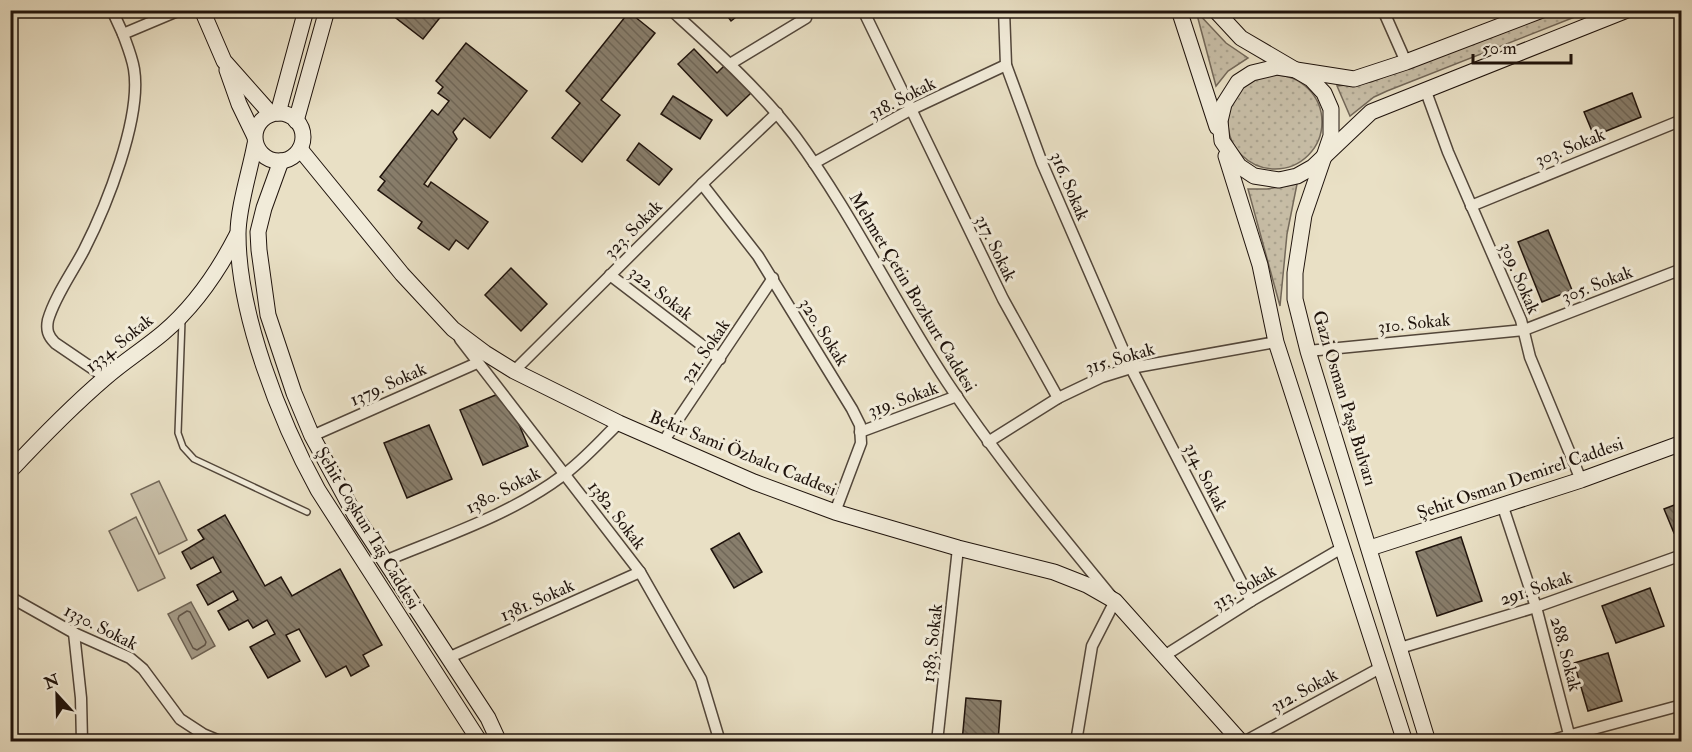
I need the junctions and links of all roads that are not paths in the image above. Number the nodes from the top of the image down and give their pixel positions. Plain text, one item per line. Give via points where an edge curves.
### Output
1 (112, 10) edge
2 (180, 10) edge
3 (202, 10) edge
4 (306, 10) edge
5 (327, 10) edge
6 (671, 10) edge
7 (863, 10) edge
8 (1004, 10) edge
9 (1179, 10) edge
10 (1215, 10) edge
11 (1383, 10) edge
12 (1542, 10) edge
13 (1627, 10) edge
14 (806, 18) dead end
15 (123, 34) junction
16 (224, 61) junction
17 (1406, 62) junction
18 (730, 64) junction
19 (1006, 65) junction
20 (1295, 70) junction
21 (1425, 89) junction
22 (910, 110) junction
23 (777, 113) junction
24 (274, 114) junction
25 (1682, 120) edge
26 (296, 121) junction
27 (255, 140) junction
28 (1222, 141) junction
29 (300, 149) junction
30 (1324, 155) junction
31 (281, 161) junction
32 (814, 163) junction
33 (702, 184) junction
34 (1471, 206) junction
35 (238, 234) junction
36 (1682, 268) edge
37 (610, 275) junction
38 (773, 278) junction
39 (182, 315) junction
40 (453, 329) junction
41 (1524, 330) junction
42 (1276, 342) junction
43 (1308, 351) junction
44 (720, 359) junction
45 (477, 363) junction
46 (1131, 368) junction
47 (514, 370) junction
48 (105, 377) junction
49 (957, 396) junction
50 (1058, 398) junction
51 (619, 423) junction
52 (860, 432) junction
53 (312, 436) junction
54 (663, 442) junction
55 (988, 442) junction
56 (1682, 443) edge
57 (10, 471) edge
58 (564, 475) junction
59 (1581, 480) junction
60 (1503, 507) junction
61 (307, 512) dead end
62 (835, 512) junction
63 (958, 548) junction
64 (1342, 548) junction
65 (1370, 548) junction
66 (1682, 555) edge
67 (385, 561) junction
68 (640, 572) junction
69 (10, 597) edge
70 (1115, 601) junction
71 (1251, 601) junction
72 (1536, 607) junction
73 (74, 633) junction
74 (1400, 648) junction
75 (1164, 656) junction
76 (448, 658) junction
77 (1380, 668) junction
78 (1682, 705) edge
79 (1571, 738) edge
80 (82, 741) edge
81 (222, 741) edge
82 (480, 741) edge
83 (499, 741) edge
84 (720, 741) edge
85 (937, 741) edge
86 (1076, 741) edge
87 (1242, 741) edge
88 (1405, 741) edge
89 (1428, 741) edge
90 (1545, 741) edge

1 - 15 street
2 - 15 street
3 - 16 street
4 - 24 street
5 - 26 street
6 - 18 street, Mehmet Çetin Bozkurt Caddesi
7 - 22 street, 317. Sokak
8 - 19 street, 316. Sokak
9 - 28 street
10 - 20 street, Gazi Osman Paşa Bulvarı via 1241,38
11 - 17 street
12 - 17 street
13 - 21 street
14 - 18 street
15 - 48 street via 134,70 135,91 122,154 102,215 50,312 47,328 54,344
16 - 24 street
16 - 27 street
17 - 20 street via 1354,79
18 - 23 street, Mehmet Çetin Bozkurt Caddesi
19 - 22 street, 318. Sokak
19 - 46 street, 316. Sokak via 1042,163
20 - 28 street via 1269,68 1238,82 1221,112
20 - 30 street, Gazi Osman Paşa Bulvarı via 1318,86 1331,109 1331,136
21 - 30 street via 1371,112
21 - 34 street, 309. Sokak
22 - 32 street, 318. Sokak
22 - 50 street, 317. Sokak via 1003,299
23 - 32 street, Mehmet Çetin Bozkurt Caddesi
23 - 33 street, 323. Sokak
24 - 26 street via 284,114
24 - 27 street via 259,122
25 - 34 street, 303. Sokak
26 - 29 street via 303,134
27 - 31 street via 265,157
27 - 35 street, Şehit Coşkun Taş Caddesi
28 - 30 street via 1239,166 1270,180 1297,176
28 - 42 street via 1260,265
29 - 31 street
29 - 40 street, Bekir Sami Özbalcı Caddesi via 363,228
30 - 43 street, Gazi Osman Paşa Bulvarı via 1304,215 1295,273 1295,299
31 - 53 street, Şehit Coşkun Taş Caddesi via 258,232 261,274 274,335
32 - 49 street, Mehmet Çetin Bozkurt Caddesi
33 - 37 street, 323. Sokak
33 - 38 street, 320. Sokak
34 - 41 street, 309. Sokak
35 - 39 street, 1334. Sokak via 213,278
35 - 82 street, Şehit Coşkun Taş Caddesi via 240,272 257,343 301,458 347,538
36 - 41 street, 305. Sokak
37 - 44 street, 322. Sokak
37 - 47 street, 323. Sokak
38 - 44 street, 321. Sokak
38 - 52 street, 320. Sokak via 852,409
39 - 48 street, 1334. Sokak
39 - 61 lane via 178,433 183,447 194,459
40 - 45 street, 1382. Sokak
40 - 47 street, Bekir Sami Özbalcı Caddesi
41 - 43 street, 310. Sokak
41 - 59 street, 309. Sokak via 1530,357
42 - 46 street, 315. Sokak
42 - 64 street
43 - 65 street, Gazi Osman Paşa Bulvarı
44 - 54 street, 321. Sokak
45 - 53 street, 1379. Sokak
45 - 58 street, 1382. Sokak
46 - 50 street, 315. Sokak
46 - 71 street, 314. Sokak
47 - 51 street, Bekir Sami Özbalcı Caddesi
48 - 57 street, 1334. Sokak
49 - 52 street, 319. Sokak
49 - 55 street, Mehmet Çetin Bozkurt Caddesi
50 - 55 street, 315. Sokak
51 - 54 street, Bekir Sami Özbalcı Caddesi
51 - 58 street, 1380. Sokak
52 - 62 street, 320. Sokak via 857,458
53 - 67 street, Şehit Coşkun Taş Caddesi
54 - 62 street, Bekir Sami Özbalcı Caddesi via 753,482
55 - 70 street, Mehmet Çetin Bozkurt Caddesi
56 - 59 street, Şehit Osman Demirel Caddesi
58 - 67 street, 1380. Sokak via 506,511
58 - 68 street, 1382. Sokak
59 - 60 street, Şehit Osman Demirel Caddesi
60 - 65 street, Şehit Osman Demirel Caddesi
60 - 72 street, 288. Sokak
62 - 63 street, Bekir Sami Özbalcı Caddesi
63 - 70 street, Bekir Sami Özbalcı Caddesi via 1054,572
63 - 85 street, 1383. Sokak
64 - 71 street, 313. Sokak
64 - 77 street
65 - 74 street, Gazi Osman Paşa Bulvarı
66 - 72 street, 291. Sokak
67 - 76 street, Şehit Coşkun Taş Caddesi
68 - 76 street, 1381. Sokak
68 - 84 street, 1382. Sokak via 701,679
69 - 73 street, 1330. Sokak
70 - 75 street, Bekir Sami Özbalcı Caddesi
70 - 86 street via 1092,646
71 - 75 street, 313. Sokak
72 - 74 street, 291. Sokak
72 - 79 street, 288. Sokak
73 - 80 street
73 - 81 street, 1330. Sokak via 130,658 180,718
74 - 89 street, Gazi Osman Paşa Bulvarı
75 - 87 street, Bekir Sami Özbalcı Caddesi
76 - 83 street, Şehit Coşkun Taş Caddesi
77 - 87 street, 312. Sokak
77 - 88 street
78 - 79 street
79 - 90 street

